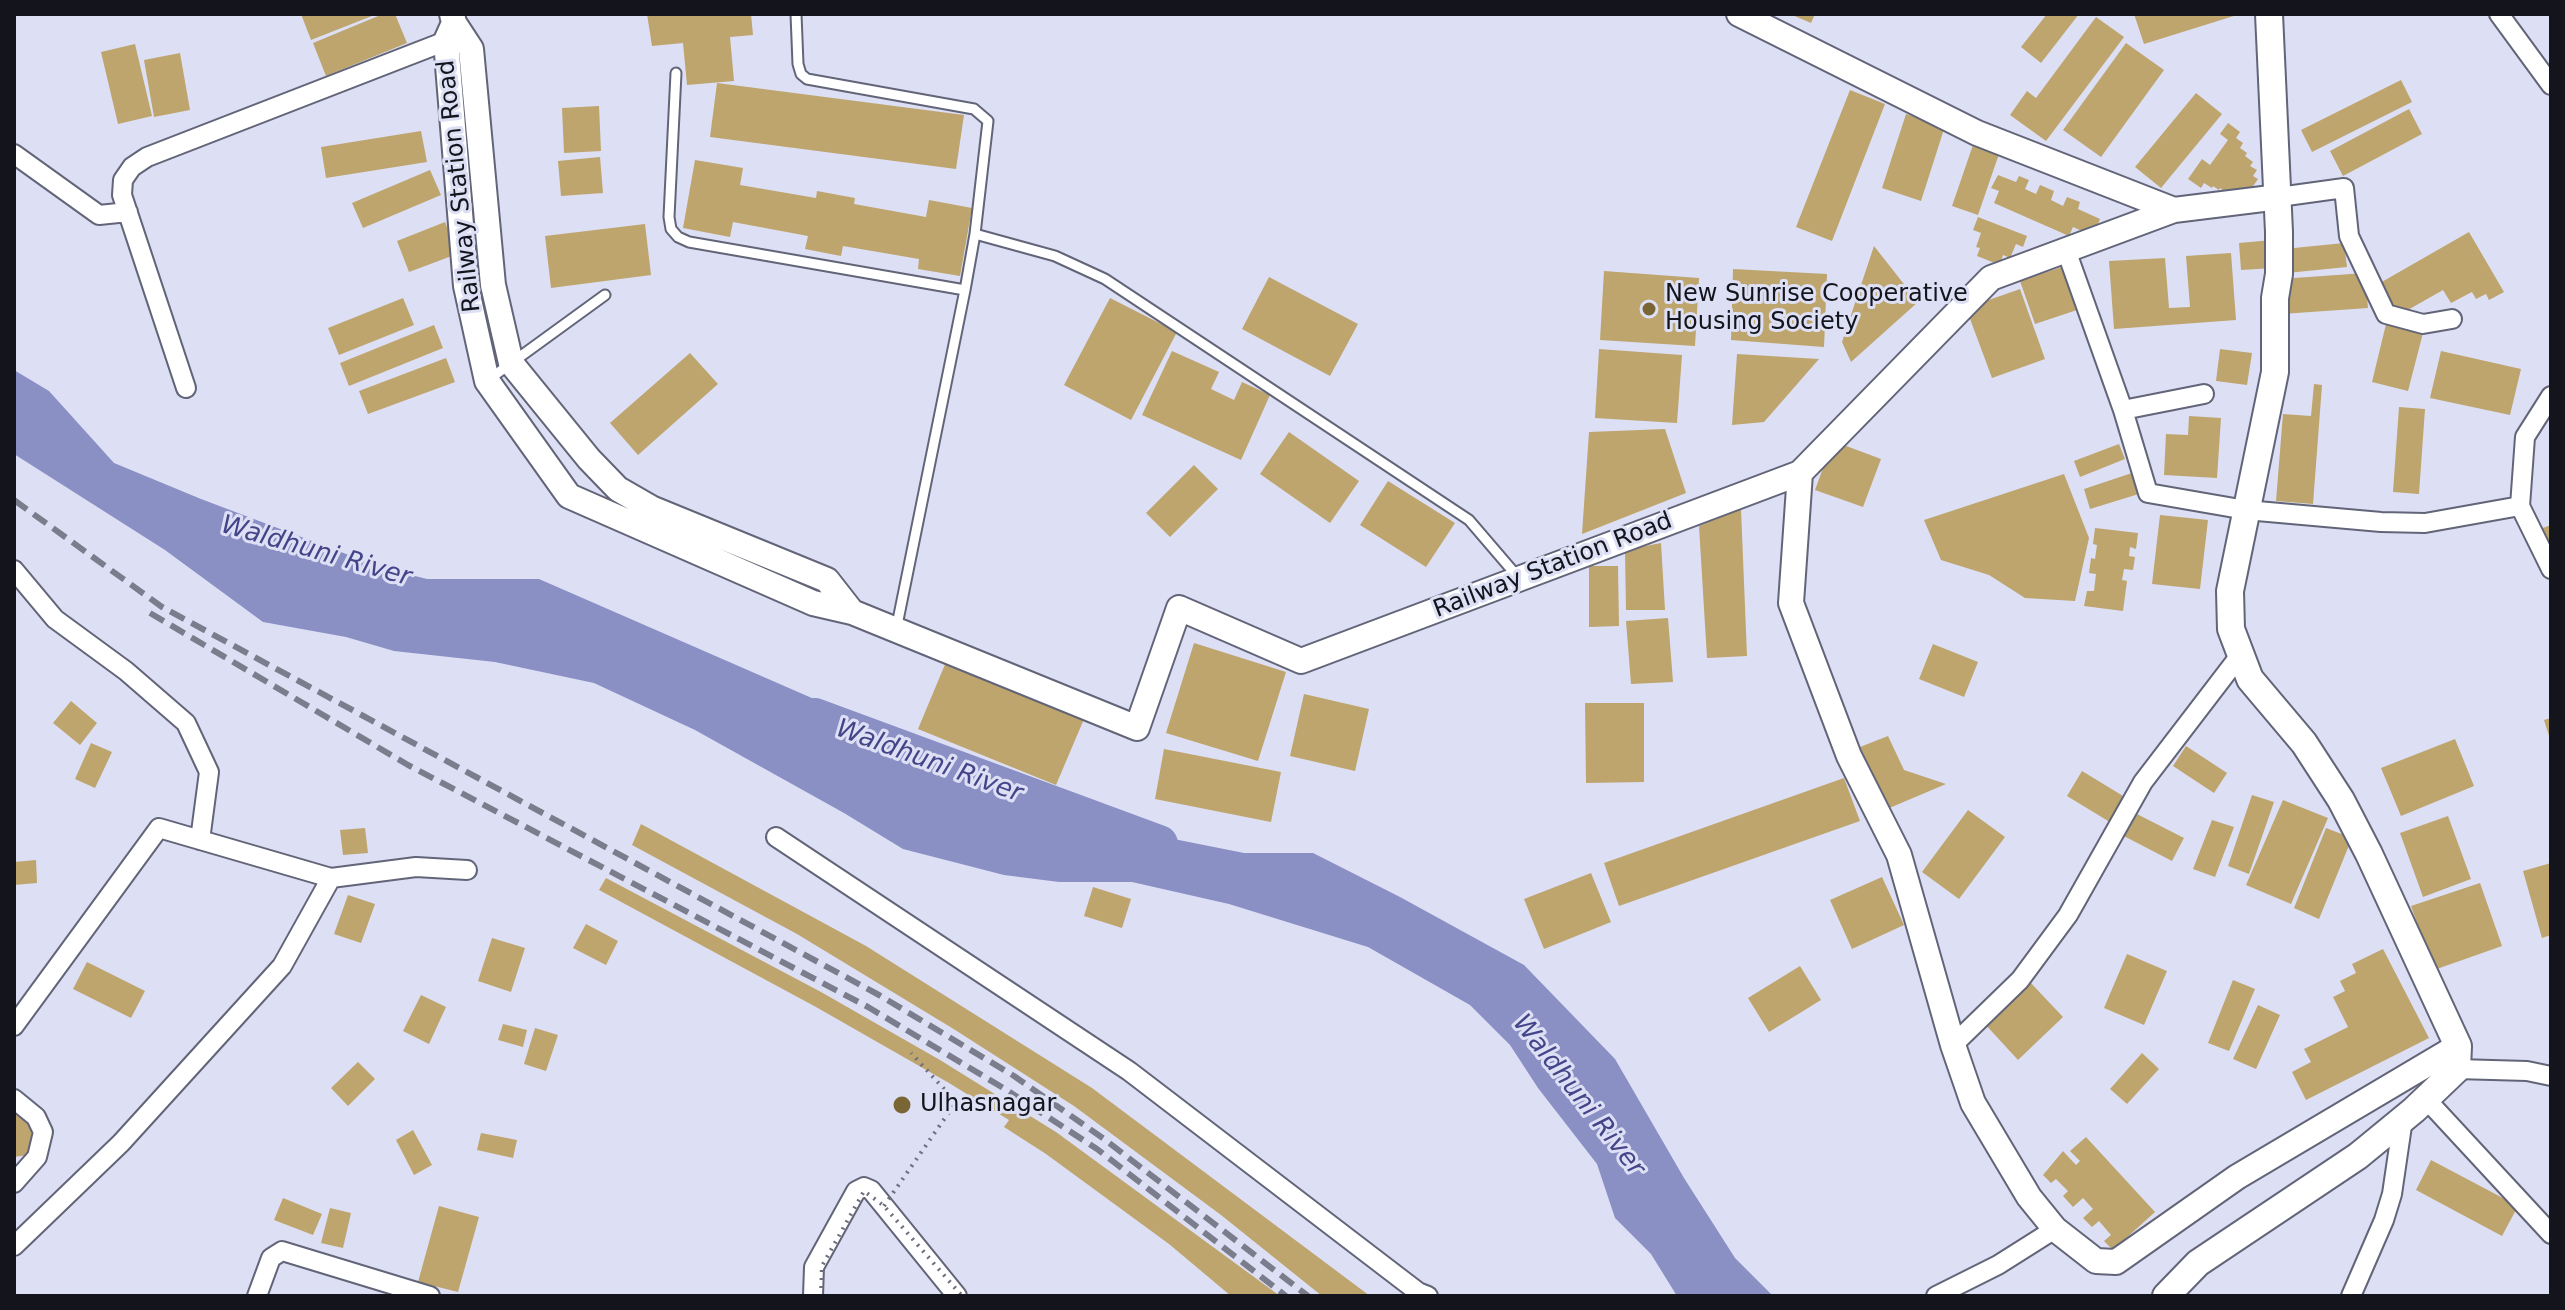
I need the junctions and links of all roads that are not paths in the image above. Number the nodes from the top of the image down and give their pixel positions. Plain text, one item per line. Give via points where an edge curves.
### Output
1 (796, 14) edge
2 (1739, 14) edge
3 (2269, 14) edge
4 (2499, 14) edge
5 (454, 29) edge
6 (676, 73) dead end
7 (2551, 85) edge
8 (14, 154) edge
9 (2279, 197) junction
10 (2174, 210) junction
11 (128, 212) junction
12 (975, 234) junction
13 (2066, 250) junction
14 (965, 290) junction
15 (605, 295) dead end
16 (2452, 319) dead end
17 (511, 363) junction
18 (487, 381) junction
19 (186, 388) dead end
20 (2204, 394) dead end
21 (2551, 396) edge
22 (2123, 410) junction
23 (2546, 416) edge
24 (1800, 473) junction
25 (2520, 506) junction
26 (2246, 510) junction
27 (2551, 569) edge
28 (14, 570) edge
29 (1520, 579) junction
30 (852, 612) junction
31 (896, 630) junction
32 (2241, 654) junction
33 (776, 837) dead end
34 (200, 840) junction
35 (467, 870) dead end
36 (331, 878) junction
37 (14, 1026) edge
38 (1953, 1045) junction
39 (2457, 1058) junction
40 (2551, 1076) edge
41 (14, 1099) edge
42 (2426, 1099) junction
43 (2403, 1119) junction
44 (14, 1183) edge
45 (2055, 1229) junction
46 (2551, 1234) edge
47 (14, 1246) edge
48 (257, 1296) edge
49 (430, 1296) edge
50 (813, 1296) edge
51 (960, 1296) edge
52 (1428, 1296) edge
53 (1936, 1296) edge
54 (2166, 1296) edge
55 (2351, 1296) edge

1 - 12 lane via 798,64 807,79 974,109 988,121
2 - 10 street via 1977,133
3 - 9 main road
4 - 7 street
5 - 11 street via 147,157 123,180
5 - 17 street, Railway Station Road via 471,49 493,285
5 - 18 street, Railway Station Road via 466,286
6 - 14 lane via 669,217 678,237
8 - 11 street via 99,215
9 - 10 street, Railway Station Road
9 - 16 street via 2344,188 2349,236 2386,314 2423,324
9 - 26 main road via 2275,372
10 - 13 street, Railway Station Road
11 - 19 street
12 - 14 lane
12 - 29 lane via 1055,256 1105,279 1469,520
13 - 22 street
13 - 24 street, Railway Station Road via 1991,278
14 - 31 lane
15 - 17 lane
17 - 18 lane
17 - 30 street, Railway Station Road via 618,489 651,508 827,580
18 - 30 street, Railway Station Road via 569,496 813,603
20 - 22 street
21 - 23 street
22 - 26 street via 2148,493
23 - 25 street via 2525,437
24 - 29 street, Railway Station Road
24 - 38 street via 1791,603 1849,756 1899,855
25 - 26 street via 2425,523
25 - 27 street
26 - 32 main road via 2230,591 2231,629
28 - 34 street via 55,619 186,723 209,772
29 - 31 street, Railway Station Road via 1301,661 1179,608 1137,728
30 - 31 street, Railway Station Road
32 - 38 street via 2143,782 2068,915 2020,980
32 - 39 main road via 2250,679 2304,743 2341,800
33 - 52 street via 1129,1071
34 - 36 street
34 - 37 street via 159,828
35 - 36 street via 416,867
36 - 47 street via 282,966 121,1143
38 - 45 street via 1973,1103 2029,1197
39 - 40 street
39 - 42 main road
39 - 45 street via 2237,1177 2116,1262 2096,1261
41 - 44 street via 36,1117 43,1132 37,1157
42 - 43 main road
42 - 46 street
43 - 54 main road via 2358,1156 2198,1263
43 - 55 street via 2392,1194
45 - 53 street
48 - 49 street via 271,1258 282,1251
50 - 51 street via 814,1267 856,1191 864,1187

